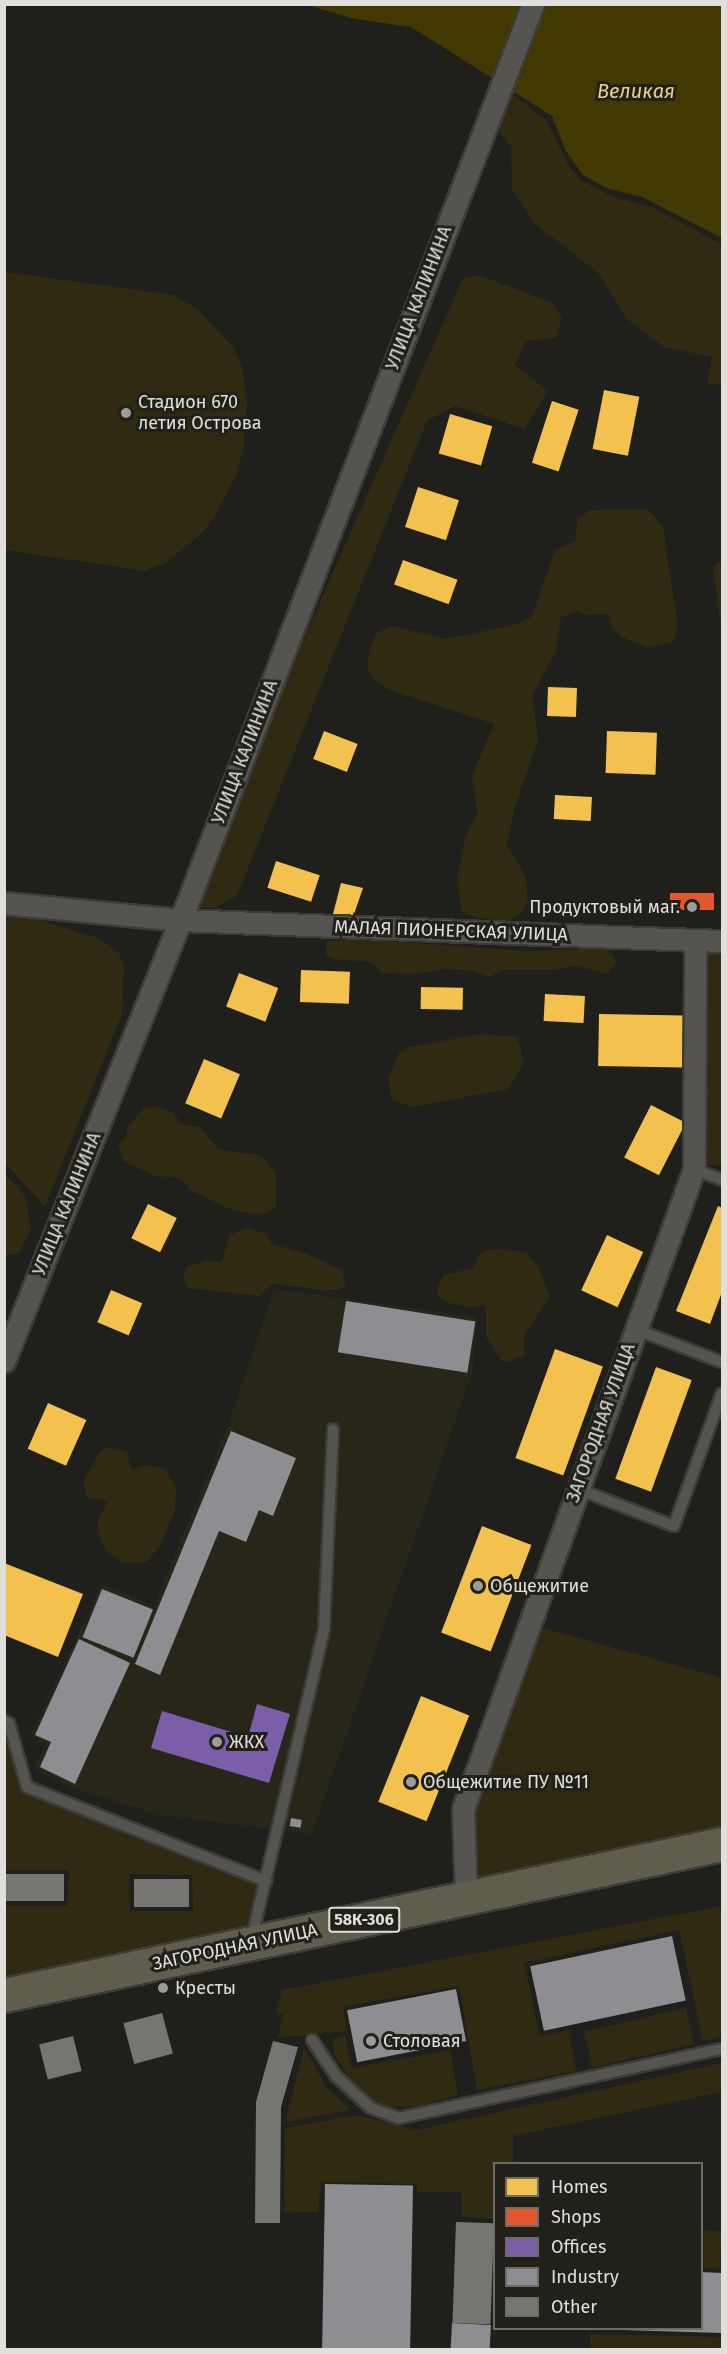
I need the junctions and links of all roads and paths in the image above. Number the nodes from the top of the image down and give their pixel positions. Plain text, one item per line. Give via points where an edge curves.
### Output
1 (533, 4) edge
2 (4, 903) edge
3 (180, 920) junction
4 (695, 941) junction
5 (723, 941) edge
6 (694, 1169) junction
7 (723, 1180) edge
8 (635, 1329) junction
9 (4, 1361) edge
10 (723, 1362) edge
11 (723, 1393) edge
12 (333, 1429) dead end
13 (578, 1489) junction
14 (4, 1721) edge
15 (723, 1844) edge
16 (266, 1881) junction
17 (466, 1898) junction
18 (251, 1944) junction
19 (4, 1995) edge
20 (312, 2040) dead end
21 (723, 2049) edge

1 - 3 street, УЛИЦА КАЛИНИНА
2 - 3 street, МАЛАЯ ПИОНЕРСКАЯ УЛИЦА
3 - 4 street, МАЛАЯ ПИОНЕРСКАЯ УЛИЦА
3 - 9 street, УЛИЦА КАЛИНИНА
4 - 5 street, МАЛАЯ ПИОНЕРСКАЯ УЛИЦА
4 - 6 street, ЗАГОРОДНАЯ УЛИЦА
6 - 7 lane
6 - 8 street, ЗАГОРОДНАЯ УЛИЦА
8 - 10 lane
8 - 13 street, ЗАГОРОДНАЯ УЛИЦА
11 - 13 lane via 674,1526
12 - 16 lane via 324,1629
13 - 17 street, ЗАГОРОДНАЯ УЛИЦА via 463,1809
14 - 16 lane via 9,1723 27,1787
15 - 17 highway, ЗАГОРОДНАЯ УЛИЦА / 58К-306
16 - 18 lane
17 - 18 highway, ЗАГОРОДНАЯ УЛИЦА / 58К-306
18 - 19 highway, ЗАГОРОДНАЯ УЛИЦА / 58К-306
20 - 21 lane via 336,2076 371,2108 399,2118

